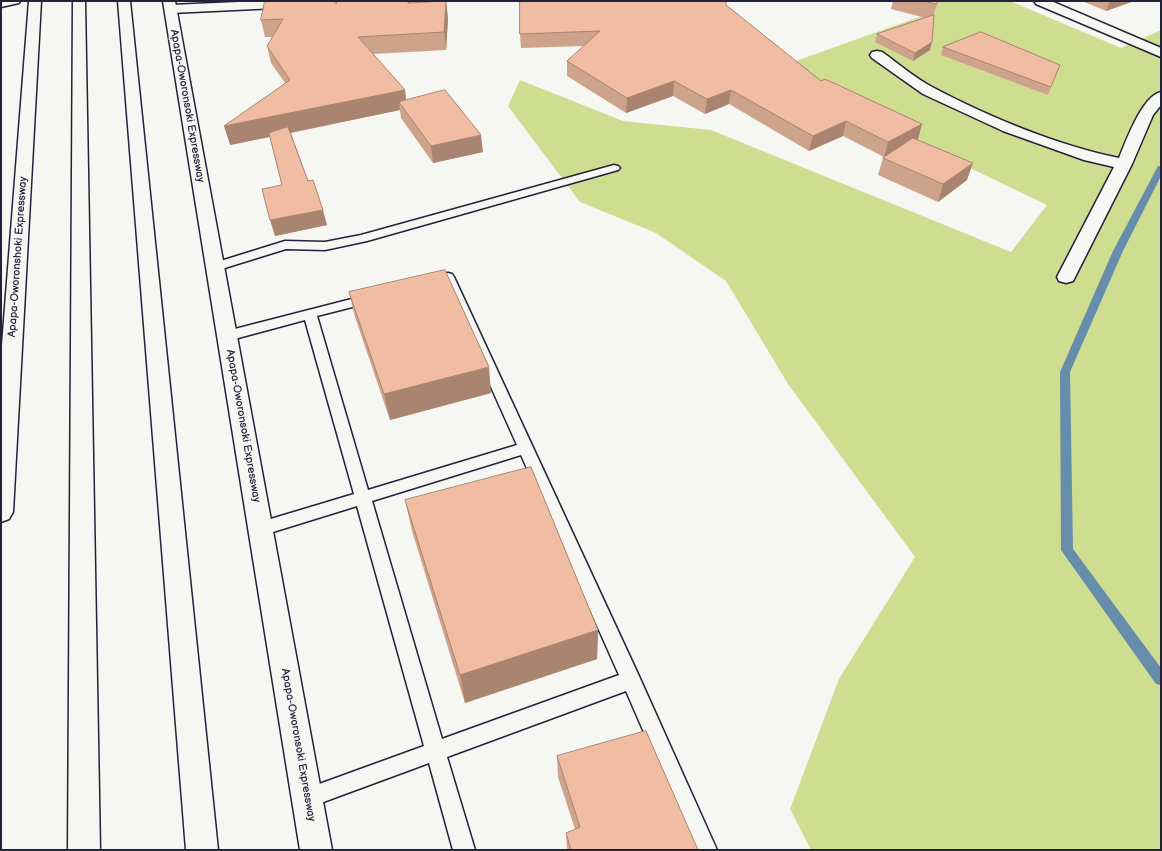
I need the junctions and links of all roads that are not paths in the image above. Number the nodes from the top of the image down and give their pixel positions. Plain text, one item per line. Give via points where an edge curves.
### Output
1 (16, 1) edge
2 (35, 1) edge
3 (79, 1) edge
4 (124, 1) edge
5 (340, 1) edge
6 (1040, 1) edge
7 (1, 4) edge
8 (170, 5) edge
9 (1161, 53) edge
10 (877, 55) dead end
11 (1161, 96) edge
12 (1124, 164) junction
13 (614, 168) dead end
14 (215, 267) junction
15 (1066, 276) dead end
16 (418, 285) edge
17 (387, 294) edge
18 (310, 314) junction
19 (8, 322) edge
20 (227, 336) junction
21 (526, 448) junction
22 (363, 498) junction
23 (1, 512) edge
24 (260, 529) junction
25 (631, 680) junction
26 (436, 751) junction
27 (307, 798) junction
28 (84, 850) edge
29 (202, 850) edge
30 (316, 850) edge
31 (464, 850) edge
32 (706, 850) edge

1 - 7 lane
2 - 19 main road, Apapa-Oworonshoki Expressway
3 - 28 main road
4 - 29 main road
5 - 8 main road
6 - 9 main road
8 - 14 main road, Apapa-Oworonsoki Expressway
10 - 12 main road via 928,91 1008,128 1090,157
11 - 12 main road via 1146,114
12 - 15 main road
13 - 14 lane via 363,238 325,246 285,245
14 - 20 main road, Apapa-Oworonsoki Expressway
16 - 21 lane via 448,277
17 - 18 lane
18 - 20 lane
18 - 22 lane
19 - 23 main road, Apapa-Oworonshoki Expressway
20 - 24 main road, Apapa-Oworonsoki Expressway
21 - 22 lane
21 - 25 lane
22 - 24 lane
22 - 26 lane
24 - 27 main road, Apapa-Oworonsoki Expressway
25 - 26 lane
25 - 32 lane
26 - 27 lane
26 - 31 lane
27 - 30 main road, Apapa-Oworonsoki Expressway

